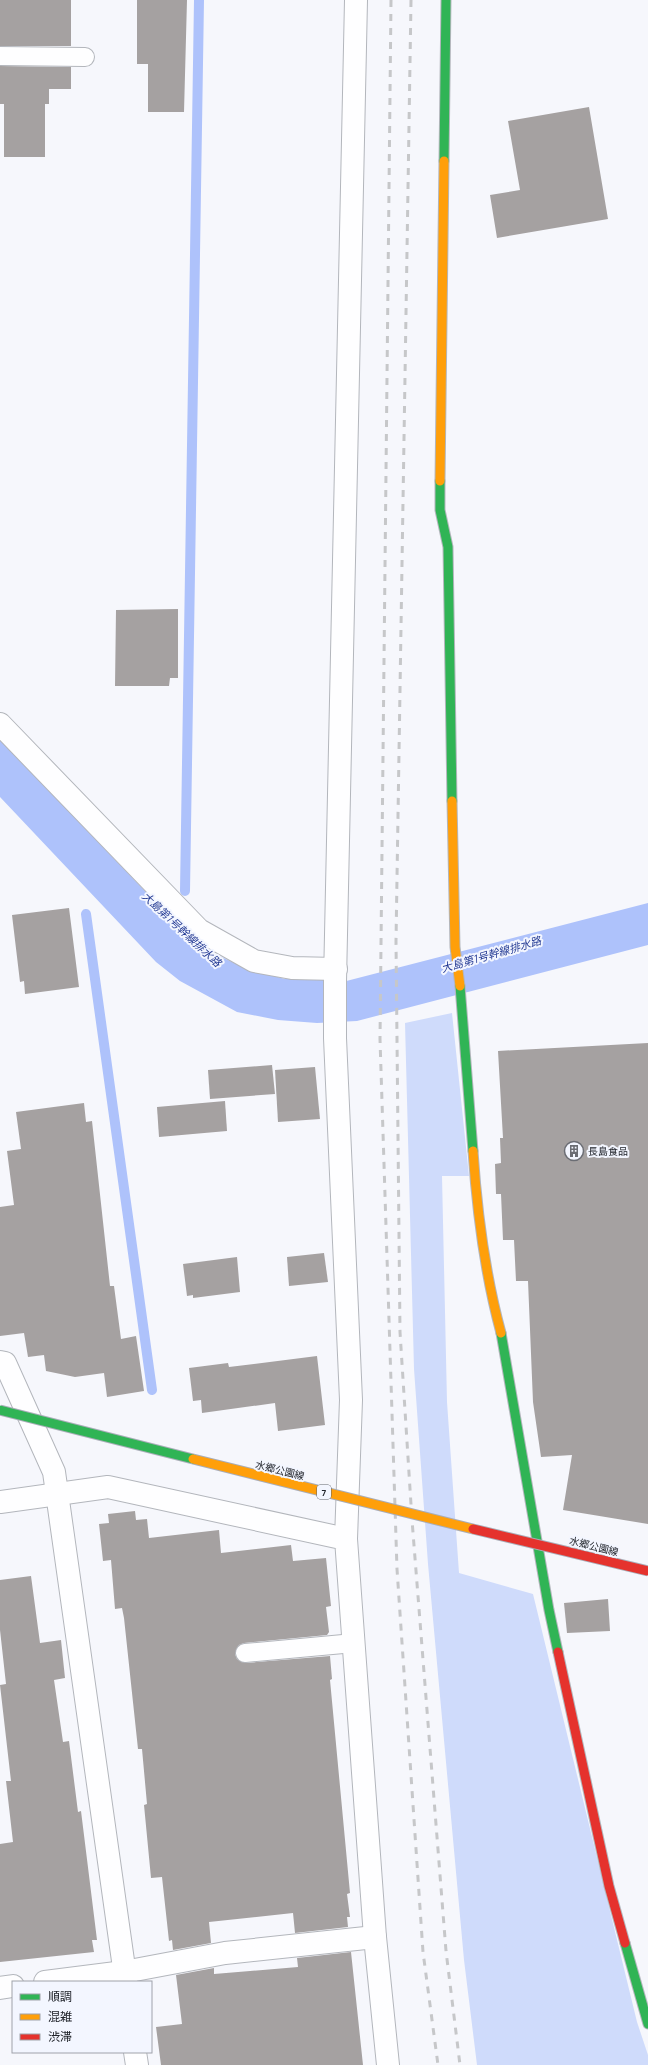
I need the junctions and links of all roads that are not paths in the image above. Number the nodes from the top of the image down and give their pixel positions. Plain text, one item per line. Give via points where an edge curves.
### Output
1 (356, 0) edge
2 (446, 0) edge
3 (0, 56) edge
4 (85, 57) dead end
5 (0, 724) edge
6 (336, 975) junction
7 (0, 1362) edge
8 (0, 1410) edge
9 (57, 1494) junction
10 (0, 1502) edge
11 (346, 1539) junction
12 (648, 1571) edge
13 (354, 1643) junction
14 (245, 1653) dead end
15 (375, 1937) junction
16 (125, 1977) edge
17 (61, 1981) edge
18 (12, 1986) edge
19 (0, 1988) edge
20 (648, 2024) edge
21 (135, 2053) edge
22 (137, 2065) edge
23 (388, 2065) edge

1 - 6 street
2 - 20 street via 440,510 448,547 455,947 463,1005 475,1180 492,1300 504,1346 552,1626 609,1886
3 - 4 lane
5 - 6 street via 199,930 254,961
6 - 11 street via 335,1038 351,1400
7 - 9 street via 5,1363 54,1472
8 - 12 street, 水郷公園線 / 7, bridge
9 - 10 street
9 - 11 street via 108,1487
9 - 16 street
11 - 13 street
13 - 14 lane
13 - 15 street
15 - 16 street via 225,1953
15 - 23 street
16 - 17 street
18 - 19 street
21 - 22 street

